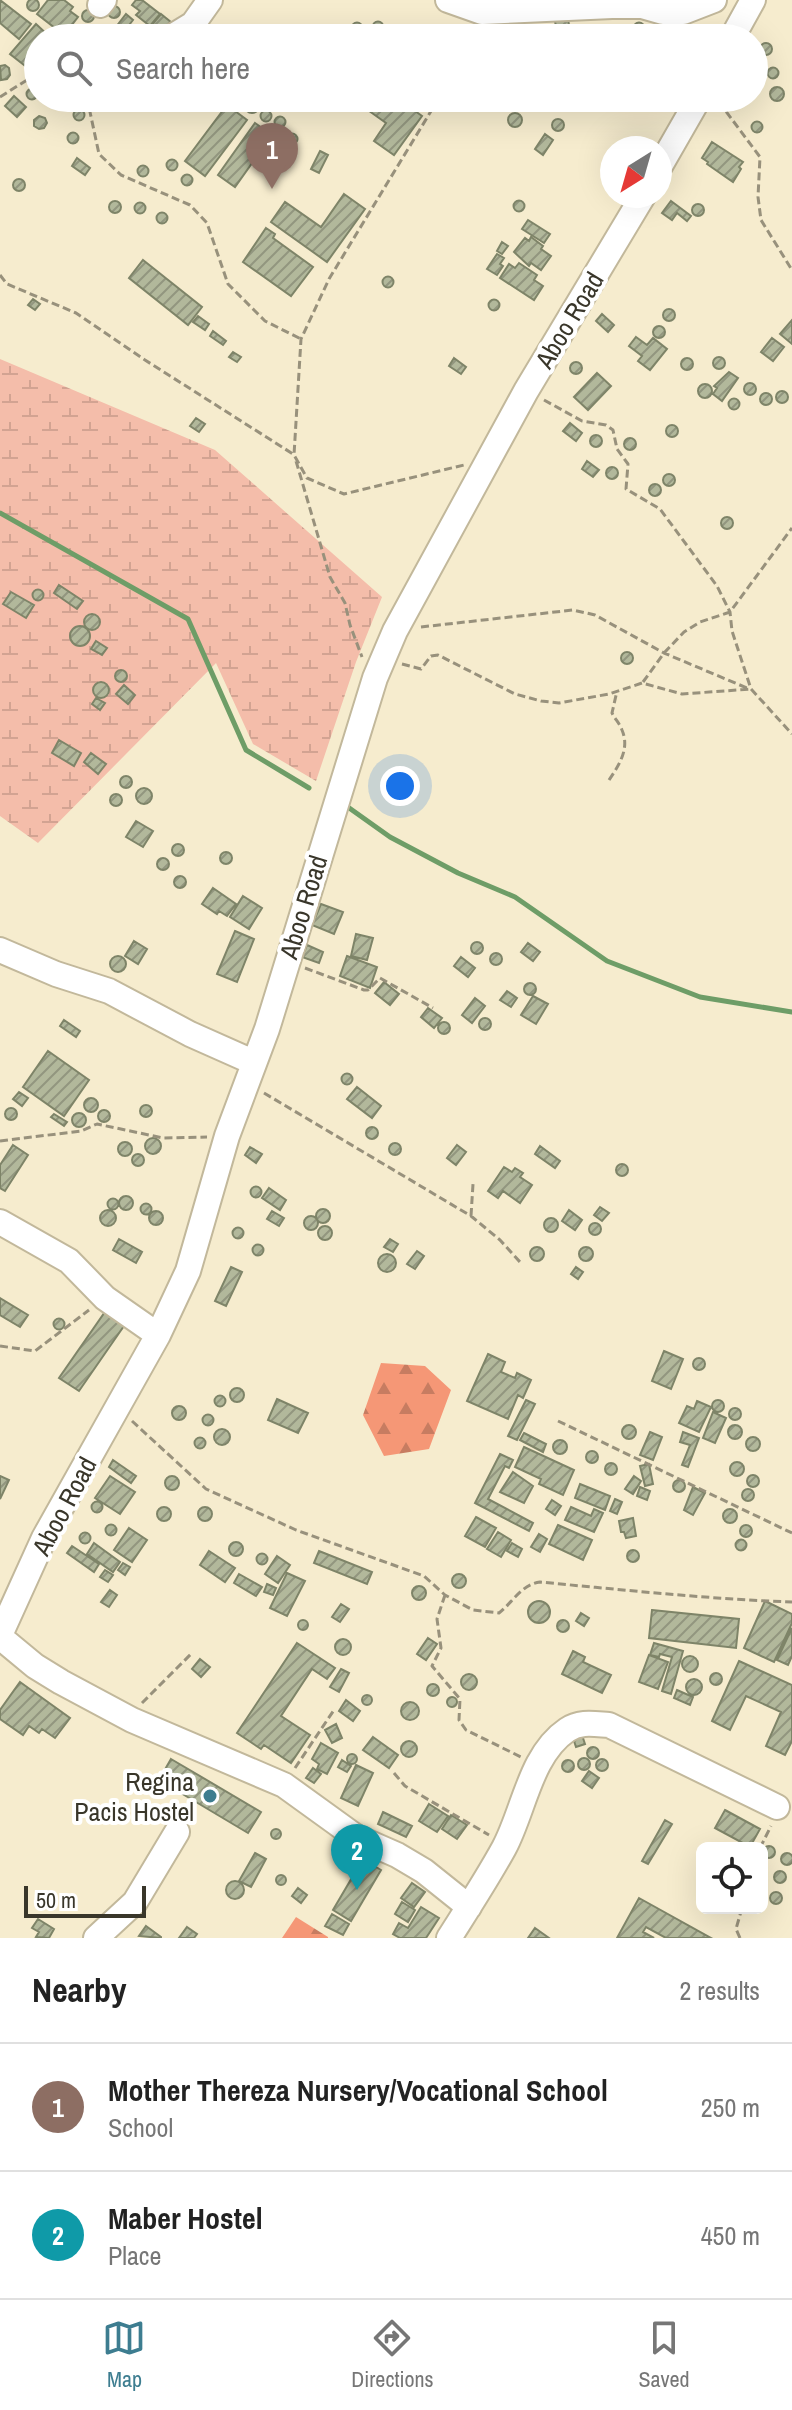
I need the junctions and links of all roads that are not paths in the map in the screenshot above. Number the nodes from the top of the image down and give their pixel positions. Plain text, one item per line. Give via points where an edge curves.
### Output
1 (210, 0) edge
2 (448, 0) edge
3 (714, 0) edge
4 (753, 0) edge
5 (193, 24) edge
6 (740, 24) edge
7 (691, 112) edge
8 (672, 145) edge
9 (636, 208) edge
10 (0, 950) edge
11 (250, 1071) junction
12 (0, 1222) edge
13 (158, 1335) junction
14 (0, 1636) edge
15 (777, 1807) road end
16 (177, 1832) dead end
17 (469, 1907) junction
18 (96, 1938) edge
19 (449, 1938) edge

1 - 5 street
2 - 3 street via 482,12 642,6 683,12
4 - 6 street
7 - 8 street
9 - 11 street, Aboo Road via 526,391 395,631
10 - 11 street via 109,991
11 - 13 street, Aboo Road via 188,1271
12 - 13 street via 69,1261 105,1298
13 - 14 street, Aboo Road via 44,1538
14 - 17 street via 35,1666 132,1720 284,1785 343,1829 424,1871
15 - 17 street via 609,1725 583,1723 552,1743 538,1765 505,1846
16 - 18 street via 135,1902
17 - 19 street

